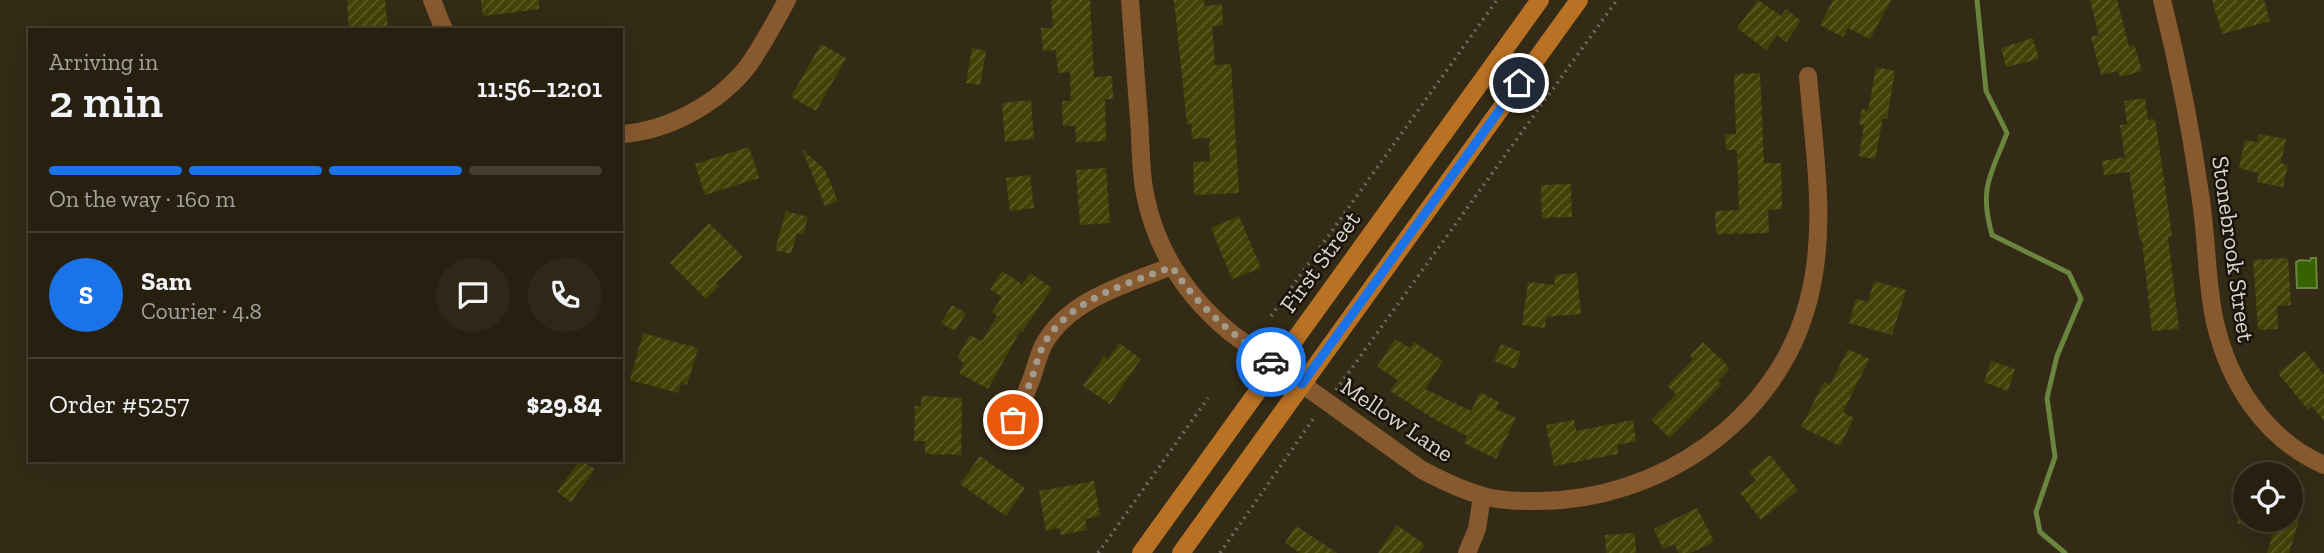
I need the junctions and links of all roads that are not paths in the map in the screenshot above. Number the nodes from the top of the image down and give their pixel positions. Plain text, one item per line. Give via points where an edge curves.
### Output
1 (432, 0) edge
2 (787, 0) edge
3 (1130, 0) edge
4 (1540, 0) edge
5 (1578, 0) edge
6 (2162, 0) edge
7 (443, 28) edge
8 (1808, 76) dead end
9 (623, 134) edge
10 (1172, 267) junction
11 (1276, 365) junction
12 (1302, 384) junction
13 (1013, 420) dead end
14 (2324, 465) edge
15 (1482, 496) junction
16 (1141, 553) edge
17 (1181, 553) edge
18 (1467, 553) edge

1 - 7 street
2 - 9 street via 746,68 715,98 678,120
3 - 10 street, Mellow Lane via 1144,193
4 - 11 main road, First Street
5 - 12 main road
6 - 14 street, Stonebrook Street via 2190,124 2214,319 2225,360 2246,399 2273,431
8 - 15 street, Mellow Lane via 1819,209 1817,265 1796,335 1760,394 1733,425 1701,451 1636,485 1558,501
10 - 11 street, Mellow Lane via 1210,315
10 - 13 street via 1102,293 1063,322 1044,344
11 - 12 street, Mellow Lane
11 - 16 main road, First Street
12 - 15 street, Mellow Lane via 1422,470
12 - 17 main road
15 - 18 street via 1477,529

